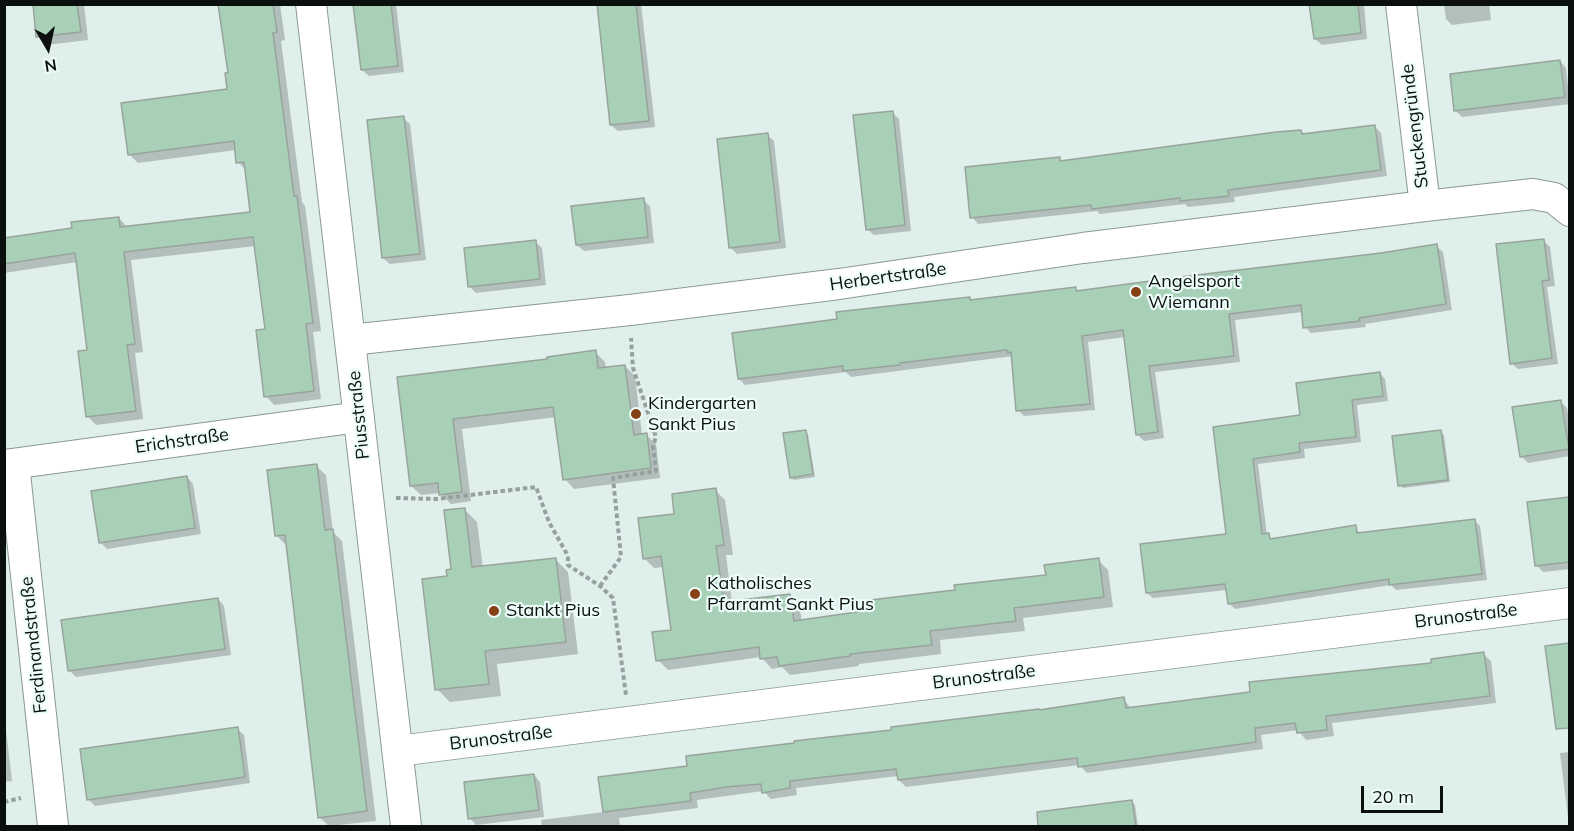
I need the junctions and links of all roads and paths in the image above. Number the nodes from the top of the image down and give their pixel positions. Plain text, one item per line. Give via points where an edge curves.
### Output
1 (311, 4) edge
2 (1401, 4) edge
3 (1425, 206) junction
4 (1569, 211) edge
5 (630, 310) junction
6 (350, 340) junction
7 (359, 417) junction
8 (9, 464) edge
9 (368, 497) junction
10 (600, 586) junction
11 (1569, 603) edge
12 (630, 722) junction
13 (398, 751) junction
14 (53, 826) edge
15 (406, 826) edge

1 - 6 street, Piusstraße
2 - 3 street, Stuckengründe
3 - 4 street, Stuckengründe via 1533,194 1554,198
3 - 5 street, Herbertstraße
5 - 6 street, Herbertstraße
5 - 10 path via 633,368 656,437 656,471 613,478 621,557
6 - 7 street, Piusstraße
7 - 8 street, Erichstraße
7 - 9 street, Piusstraße
8 - 14 street, Ferdinandstraße
9 - 10 path via 437,499 536,487 568,556 568,565
9 - 13 street, Piusstraße
10 - 12 path via 613,598
11 - 12 street, Brunostraße
12 - 13 street, Brunostraße
13 - 15 street, Piusstraße

